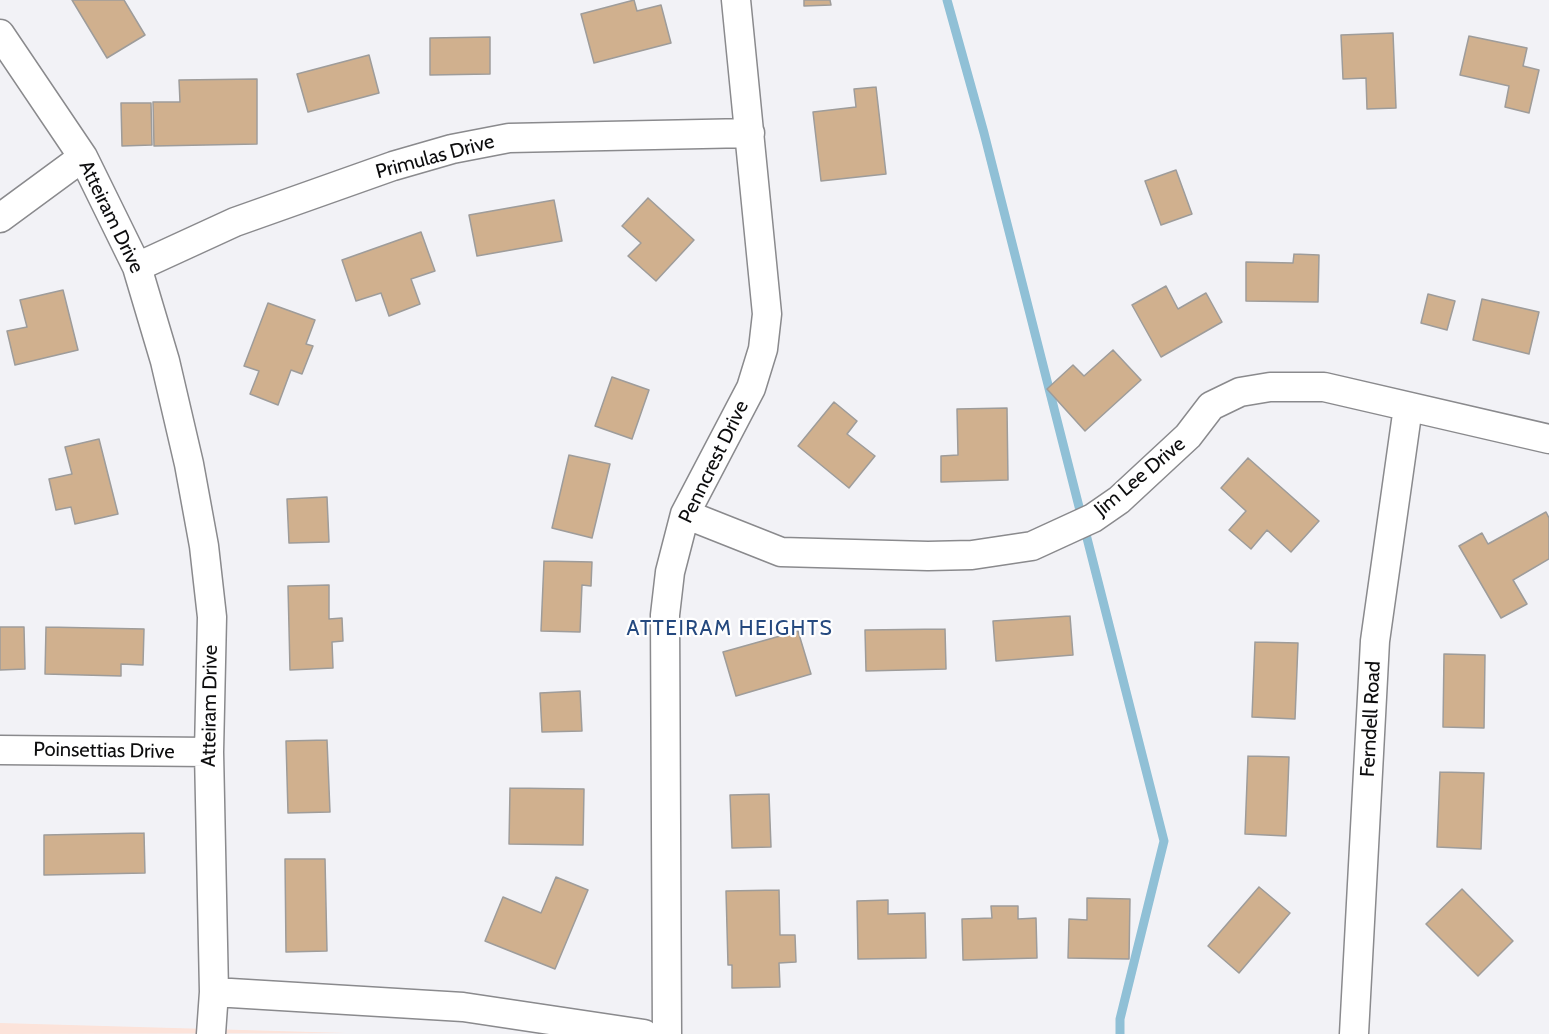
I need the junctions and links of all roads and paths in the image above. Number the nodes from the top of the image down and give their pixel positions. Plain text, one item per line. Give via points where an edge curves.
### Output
1 (736, 0) edge
2 (0, 34) edge
3 (750, 133) junction
4 (83, 157) junction
5 (0, 218) edge
6 (137, 267) junction
7 (1408, 407) junction
8 (1549, 439) edge
9 (685, 514) junction
10 (0, 750) edge
11 (209, 752) junction
12 (214, 992) junction
13 (211, 1034) edge
14 (644, 1034) edge
15 (667, 1034) edge
16 (1354, 1034) edge

1 - 3 street, Penncrest Drive
2 - 4 street, Atteiram Drive
3 - 6 street, Primulas Drive via 509,138 452,149 235,222
3 - 9 street, Penncrest Drive via 767,314 763,349 751,388
4 - 5 street
4 - 6 street, Atteiram Drive
6 - 11 street, Atteiram Drive via 165,361 204,546 212,617
7 - 8 street, Jim Lee Drive
7 - 9 street, Jim Lee Drive via 1324,387 1270,387 1240,392 1211,406 1188,436 1119,500 1093,518 1032,546 972,555 781,552
7 - 16 street, Ferndell Road via 1375,641
9 - 15 street, Penncrest Drive via 670,572 665,615
10 - 11 street, Poinsettias Drive
11 - 12 street, Atteiram Drive
12 - 13 street, Atteiram Drive
12 - 14 street via 463,1007

